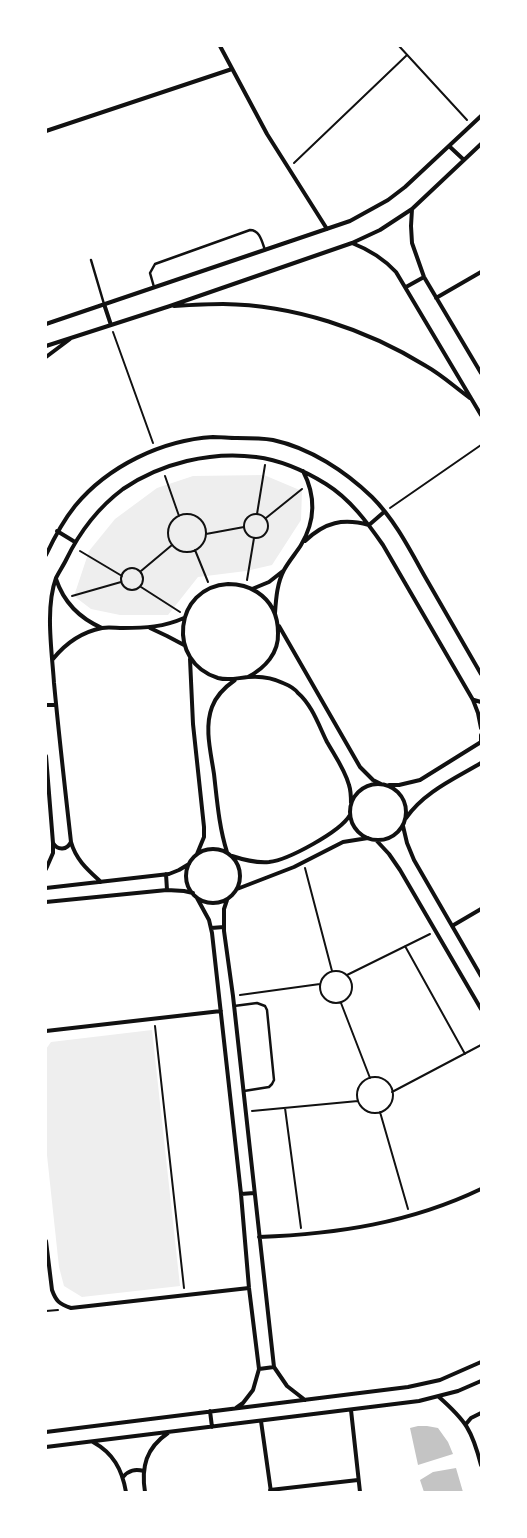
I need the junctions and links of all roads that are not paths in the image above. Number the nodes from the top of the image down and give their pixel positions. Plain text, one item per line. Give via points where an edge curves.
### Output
1 (220, 46) edge
2 (232, 69) junction
3 (481, 116) edge
4 (46, 131) edge
5 (481, 144) edge
6 (449, 146) junction
7 (464, 160) junction
8 (412, 209) junction
9 (327, 229) junction
10 (352, 243) junction
11 (265, 250) junction
12 (91, 260) dead end
13 (481, 272) edge
14 (424, 277) junction
15 (154, 287) junction
16 (406, 287) junction
17 (436, 298) junction
18 (104, 304) junction
19 (170, 306) junction
20 (46, 324) edge
21 (111, 325) junction
22 (74, 337) junction
23 (46, 346) edge
24 (46, 357) edge
25 (475, 363) junction
26 (481, 363) edge
27 (481, 373) edge
28 (470, 398) junction
29 (481, 415) edge
30 (302, 471) junction
31 (384, 512) junction
32 (369, 525) junction
33 (57, 531) junction
34 (74, 544) junction
35 (302, 544) junction
36 (46, 555) edge
37 (284, 571) junction
38 (56, 579) junction
39 (252, 589) junction
40 (275, 613) junction
41 (185, 616) junction
42 (278, 624) junction
43 (102, 628) junction
44 (150, 628) junction
45 (184, 646) junction
46 (190, 658) junction
47 (52, 660) junction
48 (481, 674) edge
49 (248, 677) junction
50 (236, 680) junction
51 (473, 700) junction
52 (481, 702) edge
53 (56, 705) junction
54 (46, 706) edge
55 (481, 728) edge
56 (481, 735) edge
57 (481, 742) edge
58 (46, 756) edge
59 (481, 763) edge
60 (381, 784) junction
61 (389, 785) junction
62 (351, 803) junction
63 (350, 814) junction
64 (406, 818) junction
65 (403, 826) junction
66 (368, 838) junction
67 (376, 840) junction
68 (71, 842) junction
69 (53, 843) junction
70 (227, 852) junction
71 (197, 854) junction
72 (232, 856) junction
73 (189, 864) junction
74 (46, 869) edge
75 (166, 874) junction
76 (102, 882) junction
77 (46, 888) edge
78 (168, 890) junction
79 (237, 890) junction
80 (193, 893) junction
81 (197, 898) junction
82 (226, 900) junction
83 (46, 902) edge
84 (481, 909) edge
85 (452, 926) junction
86 (224, 927) junction
87 (211, 928) junction
88 (481, 976) edge
89 (234, 1006) junction
90 (481, 1009) edge
91 (222, 1011) junction
92 (46, 1032) edge
93 (243, 1091) junction
94 (481, 1189) edge
95 (241, 1194) junction
96 (254, 1194) junction
97 (259, 1237) junction
98 (46, 1241) edge
99 (249, 1288) junction
100 (481, 1362) edge
101 (274, 1367) junction
102 (259, 1369) junction
103 (481, 1381) edge
104 (439, 1397) junction
105 (305, 1400) junction
106 (236, 1408) junction
107 (351, 1410) junction
108 (210, 1411) junction
109 (481, 1413) edge
110 (261, 1421) junction
111 (466, 1424) junction
112 (212, 1427) junction
113 (46, 1432) edge
114 (170, 1432) junction
115 (93, 1441) junction
116 (46, 1447) edge
117 (481, 1465) edge
118 (144, 1471) junction
119 (123, 1477) junction
120 (358, 1480) junction
121 (270, 1491) edge
122 (126, 1492) edge
123 (145, 1492) edge
124 (360, 1492) edge

1 - 2 street
2 - 4 street
2 - 9 street via 267,134
3 - 6 street
5 - 7 street
6 - 7 street
6 - 9 street via 388,200 350,221
7 - 8 street
8 - 10 street via 380,230
8 - 14 street via 412,243
9 - 11 street
10 - 16 street via 384,259
10 - 19 street
11 - 15 street
11 - 15 lane via 258,233 250,230 158,262 150,273
12 - 18 lane
13 - 17 street
14 - 16 street
14 - 17 street
15 - 18 street
16 - 28 street
17 - 25 street
18 - 20 street
18 - 21 street
19 - 21 street
19 - 28 street via 224,304 277,309 330,321 380,341 420,363
21 - 22 street
22 - 23 street
22 - 24 street
25 - 26 street
25 - 27 street
28 - 29 street
30 - 32 street via 326,484 347,500
30 - 34 street via 266,459 229,455 192,460 163,468 123,490 94,516
30 - 35 street via 309,483 314,508 312,521
31 - 32 street
31 - 33 street via 373,498 351,479 327,462 301,449 273,440 212,437 181,442 156,450 122,466 97,483 75,506
31 - 48 street via 403,538
32 - 35 street via 351,521 332,523 321,528
32 - 51 street
33 - 34 street
33 - 36 street
34 - 38 street
35 - 37 street
37 - 39 street via 269,582
37 - 40 street
38 - 43 street via 64,598 77,613
38 - 47 street via 50,620
39 - 40 street via 265,599
39 - 41 street via 234,584 210,588 191,604
40 - 42 street
41 - 44 street
41 - 45 street via 182,632
42 - 49 street via 279,637 269,661
42 - 60 street via 360,767
43 - 44 street
43 - 47 street via 74,639
44 - 45 street
45 - 46 street
46 - 50 street via 210,676
46 - 71 street via 193,724 204,827
47 - 53 street
49 - 50 street
49 - 62 street via 266,677 283,683 298,693 308,706 346,777
50 - 70 street via 218,696 212,707 208,731 220,826
51 - 52 street
51 - 55 street
53 - 54 street
53 - 68 street
56 - 57 street
57 - 61 street via 420,780
58 - 69 street
59 - 64 street via 428,794
60 - 61 street
60 - 62 street via 366,787
61 - 64 street via 399,792 405,802
62 - 63 street
63 - 66 street via 356,829
63 - 72 street via 340,827 282,859 257,862
64 - 65 street
65 - 67 street via 391,837
65 - 85 street via 410,852
66 - 67 street
66 - 79 street via 343,842 275,875
67 - 90 street via 400,870
68 - 69 street via 61,849
68 - 76 street via 73,851 85,868
69 - 74 street via 53,853
70 - 71 street via 209,849
70 - 72 street
71 - 73 street
72 - 79 street via 240,872
73 - 75 street
73 - 80 street via 186,876
75 - 76 street
75 - 78 street
76 - 77 street
78 - 80 street
78 - 83 street
79 - 82 street
80 - 81 street
81 - 82 street via 217,903
81 - 87 street
82 - 86 street
84 - 85 street
85 - 88 street
86 - 87 street
86 - 89 street
87 - 91 street
89 - 93 street
89 - 93 lane via 257,1003 265,1006 274,1075 269,1086
91 - 92 street
91 - 95 street
93 - 96 street
94 - 97 street via 410,1216 375,1225 338,1232
95 - 96 street
95 - 99 street
96 - 97 street
97 - 101 street
98 - 99 street via 52,1290 61,1304 71,1308
99 - 102 street
100 - 105 street via 454,1375 424,1384
101 - 102 street
101 - 105 street via 288,1386
102 - 106 street via 253,1390
103 - 104 street
104 - 107 street via 406,1404
104 - 111 street
105 - 106 street
106 - 108 street
107 - 110 street
107 - 120 street
108 - 112 street
108 - 113 street
109 - 111 street via 470,1418
110 - 112 street
110 - 121 street
111 - 117 street
112 - 114 street
114 - 115 street
114 - 118 street via 152,1449
115 - 116 street
115 - 119 street via 114,1459
118 - 119 street via 130,1471
118 - 123 street
119 - 122 street
120 - 121 street
120 - 124 street

